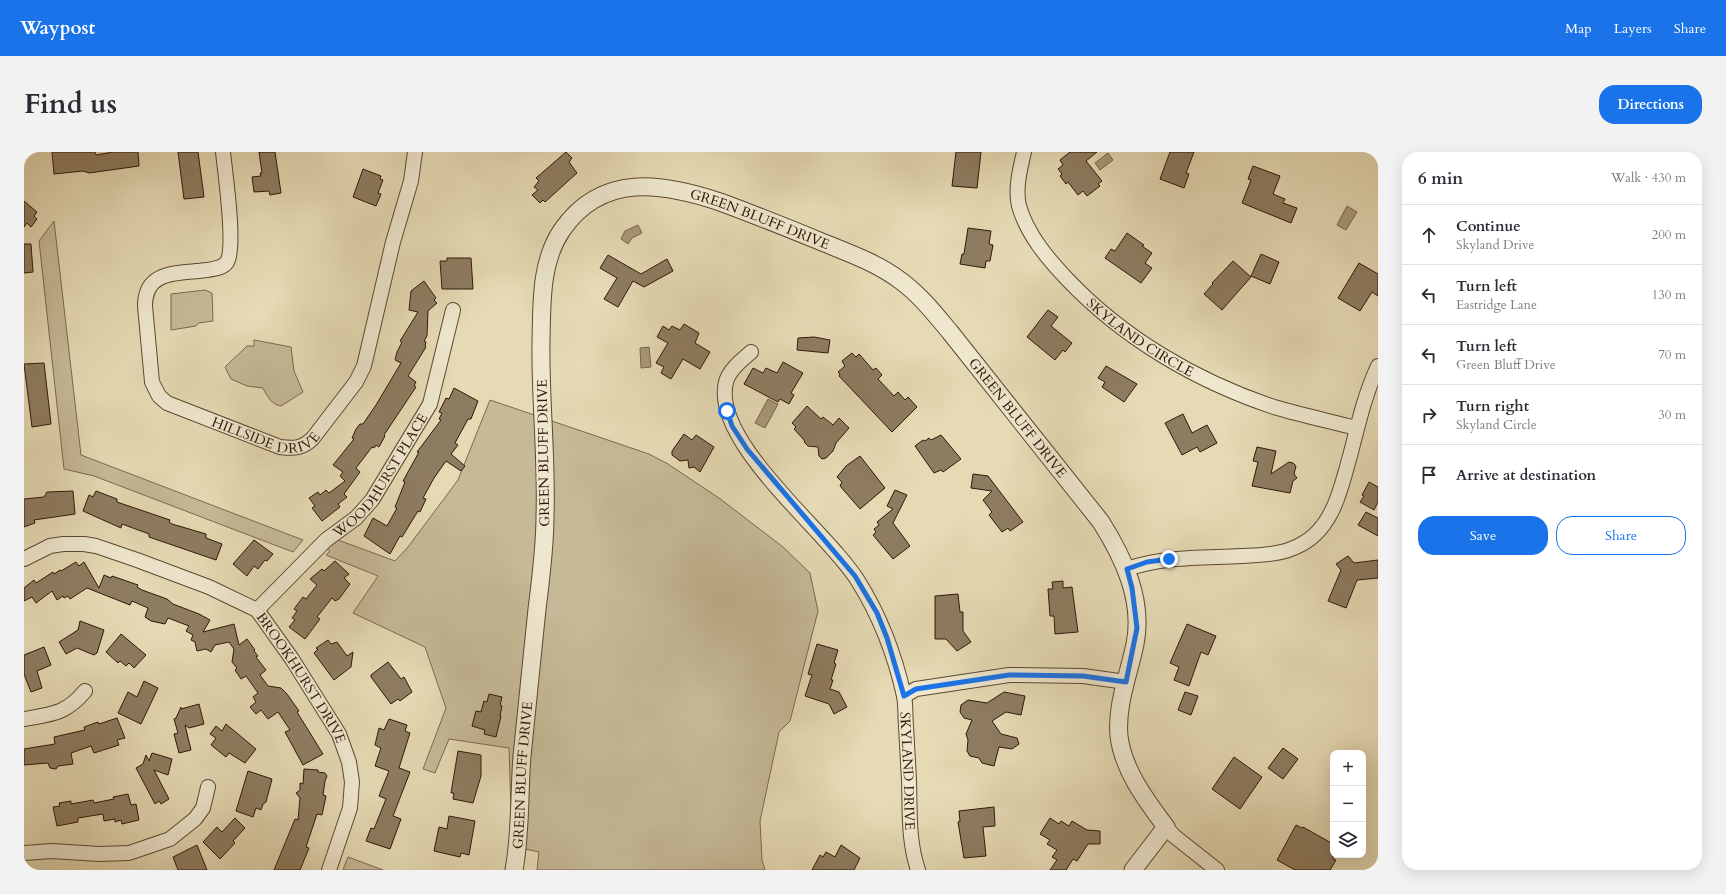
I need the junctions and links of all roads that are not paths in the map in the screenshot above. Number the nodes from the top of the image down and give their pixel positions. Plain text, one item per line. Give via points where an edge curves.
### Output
1 (223, 152) edge
2 (415, 152) edge
3 (1024, 152) edge
4 (453, 310) dead end
5 (751, 352) dead end
6 (1378, 366) edge
7 (1356, 428) junction
8 (24, 559) edge
9 (1127, 569) junction
10 (257, 610) junction
11 (1126, 682) junction
12 (85, 691) dead end
13 (904, 696) junction
14 (24, 719) edge
15 (208, 787) dead end
16 (1166, 827) junction
17 (24, 854) edge
18 (329, 870) edge
19 (514, 870) edge
20 (918, 870) edge
21 (1133, 870) edge
22 (1217, 870) edge

1 - 2 street, HILLSIDE DRIVE via 230,247 226,263 218,268 156,279 148,286 145,296 154,388 167,403 280,447 292,449 306,445 356,382 364,366 393,242 411,181
3 - 7 street, SKYLAND CIRCLE via 1017,189 1023,217 1050,261 1091,302 1148,346 1201,377 1274,407
4 - 10 street, WOODHURST PLACE via 430,404 372,500 356,518 326,540
5 - 13 street, SKYLAND DRIVE via 734,368 726,381 726,404 732,426 770,478 855,576 877,613
6 - 7 street
7 - 9 street via 1337,499 1329,516 1321,528 1300,546 1260,555 1169,559 1147,562
8 - 10 street, BROOKHURST DRIVE via 50,546 96,546 209,587
9 - 11 street, GREEN BLUFF DRIVE via 1137,628
9 - 19 street, GREEN BLUFF DRIVE via 1101,522 950,332 926,304 901,281 866,260 756,215 689,192 667,187 644,186 603,195 580,210 565,227 553,247 545,275 541,320 541,370 545,530 522,759 519,844
10 - 18 street, BROOKHURST DRIVE via 292,659 339,734 350,762 350,808
11 - 13 street via 1083,676 1009,675 916,689
11 - 16 street, GREEN BLUFF DRIVE via 1120,716 1121,744 1125,760 1135,782
12 - 14 street via 74,704 56,714
13 - 20 street, SKYLAND DRIVE via 909,821 912,849
15 - 17 street via 203,808 195,819 170,839 129,853 52,851
16 - 21 street
16 - 22 street, GREEN BLUFF DRIVE

